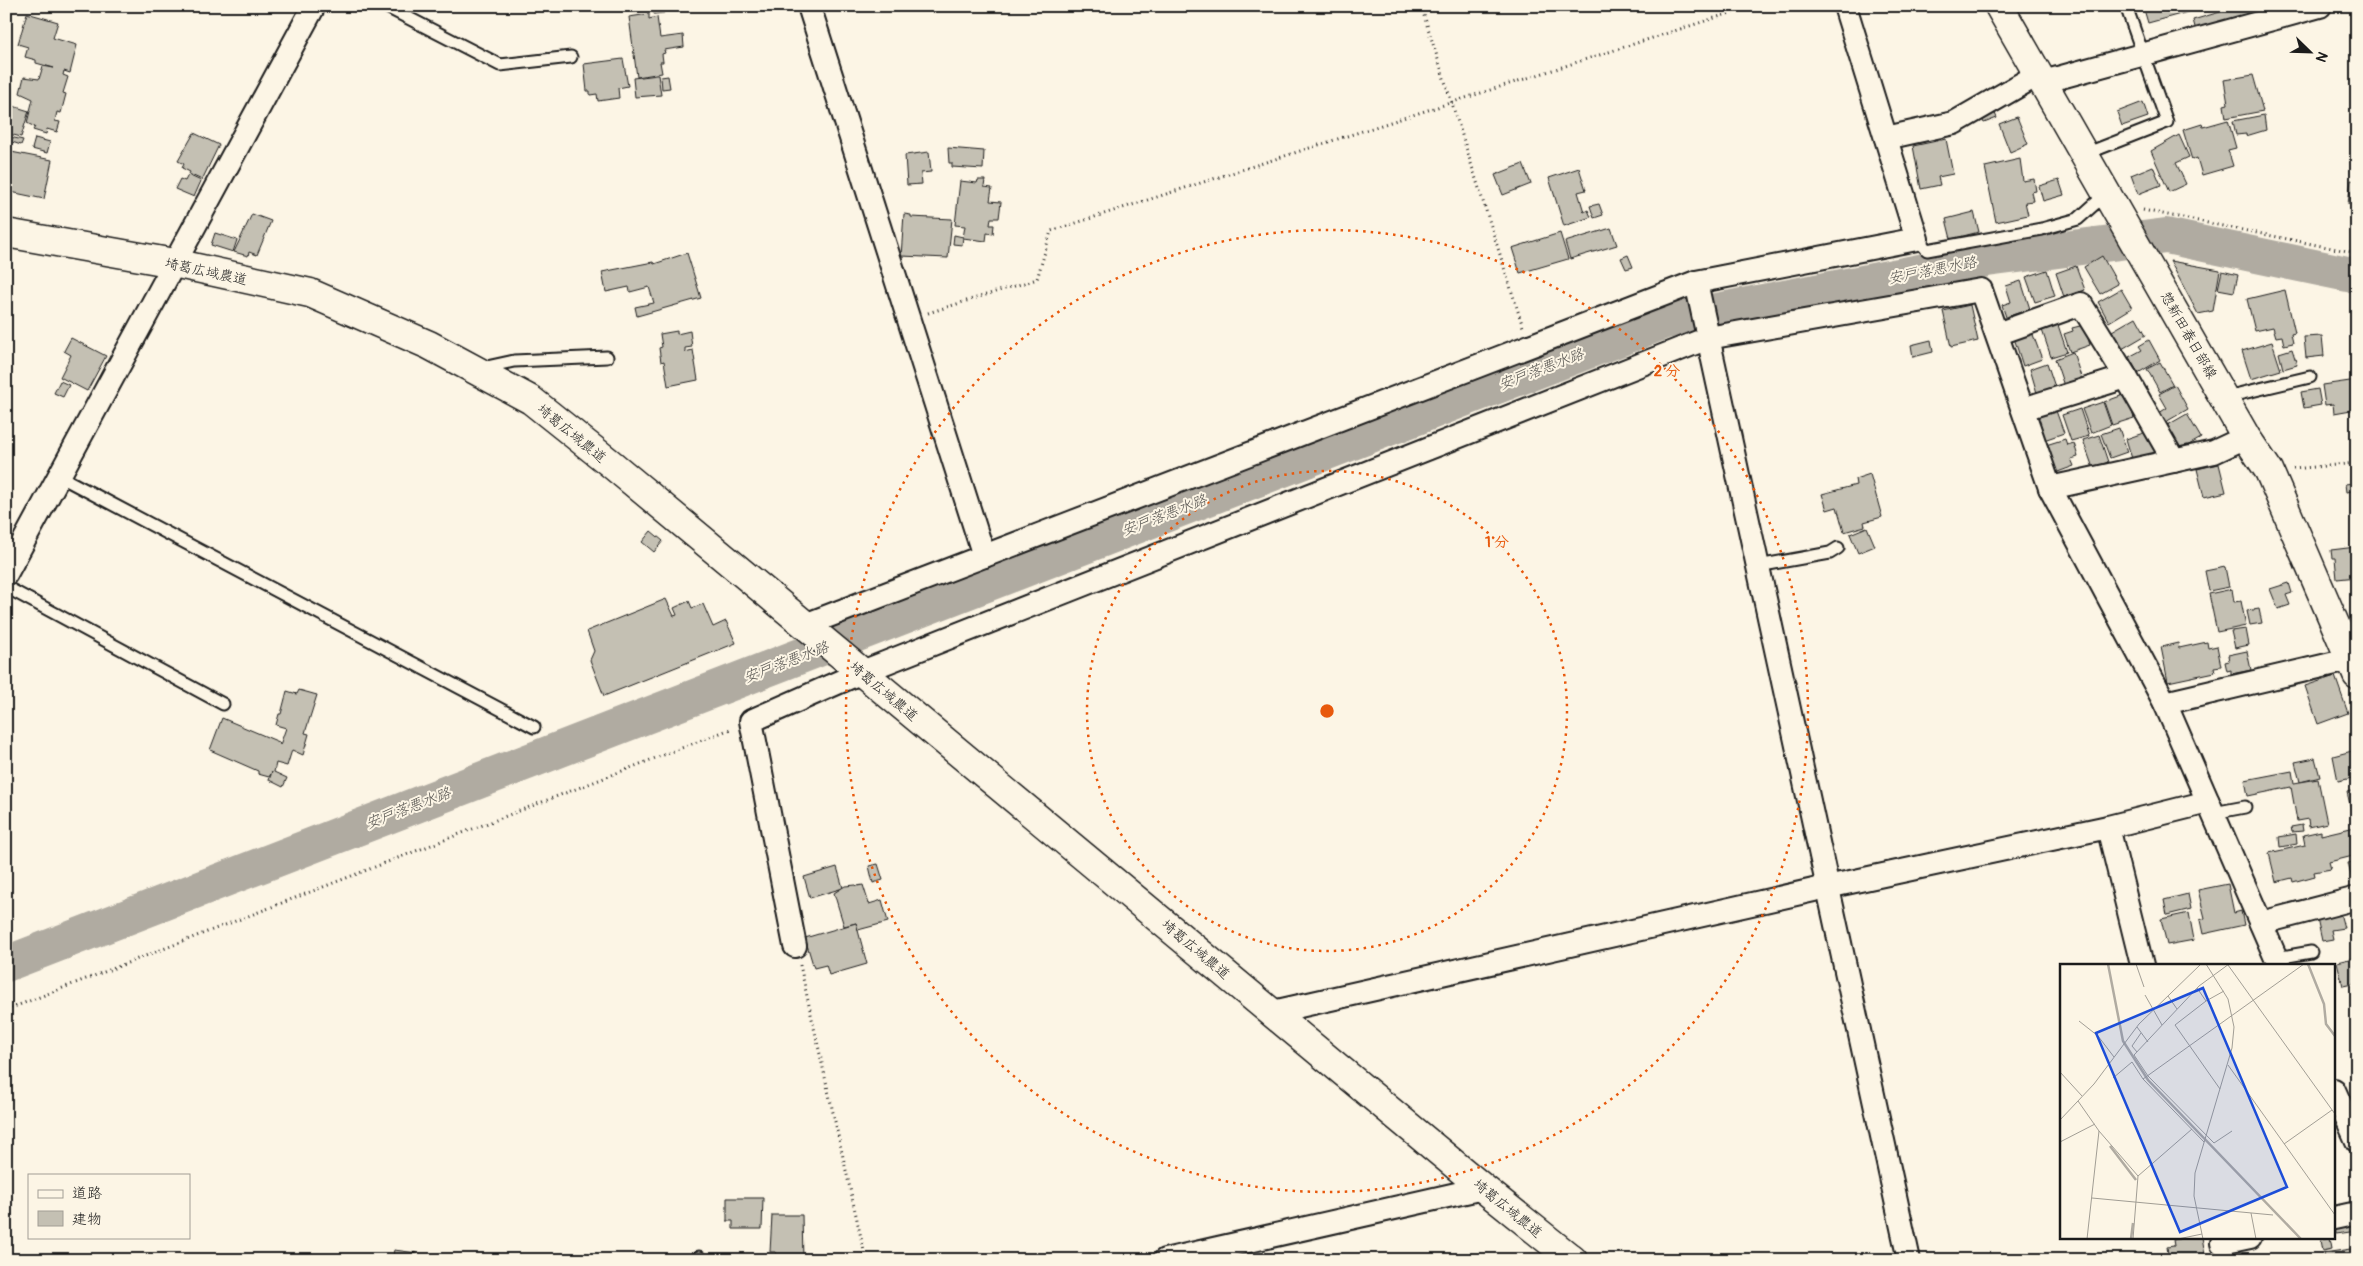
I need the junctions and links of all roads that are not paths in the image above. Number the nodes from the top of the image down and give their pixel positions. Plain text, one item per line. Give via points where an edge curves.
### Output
1 (314, 6) edge
2 (385, 6) edge
3 (809, 6) edge
4 (1845, 6) edge
5 (2126, 6) edge
6 (2320, 6) edge
7 (2004, 8) edge
8 (2143, 54) junction
9 (571, 57) dead end
10 (2041, 78) junction
11 (1886, 138) junction
12 (2085, 154) junction
13 (2110, 198) junction
14 (6, 233) edge
15 (1917, 239) junction
16 (174, 263) junction
17 (1696, 282) junction
18 (1997, 334) junction
19 (1708, 338) junction
20 (607, 357) dead end
21 (475, 370) junction
22 (2126, 377) junction
23 (2310, 377) dead end
24 (2226, 397) junction
25 (2023, 409) junction
26 (2246, 437) junction
27 (2174, 461) junction
28 (59, 476) junction
29 (2050, 488) junction
30 (1838, 548) dead end
31 (984, 556) junction
32 (1758, 566) junction
33 (6, 574) edge
34 (6, 587) edge
35 (809, 629) junction
36 (2355, 664) edge
37 (857, 668) junction
38 (2165, 702) junction
39 (222, 704) dead end
40 (534, 728) dead end
41 (2246, 806) dead end
42 (2211, 808) junction
43 (2108, 827) junction
44 (1827, 887) junction
45 (2357, 898) edge
46 (2261, 923) junction
47 (795, 946) road end
48 (2311, 952) dead end
49 (2278, 961) edge
50 (2142, 964) edge
51 (1273, 1012) junction
52 (2336, 1094) edge
53 (2357, 1141) edge
54 (1483, 1188) junction
55 (2357, 1213) edge
56 (2336, 1218) edge
57 (2247, 1238) edge
58 (2222, 1247) edge
59 (1165, 1260) edge
60 (1572, 1260) edge
61 (1910, 1260) edge

1 - 16 street
2 - 9 lane via 500,65
3 - 31 street
4 - 11 street
5 - 8 lane
6 - 8 street
7 - 10 street, 惣新田春日部線
8 - 10 street
8 - 12 lane via 2167,122
10 - 11 street via 1954,123
10 - 12 street, 惣新田春日部線
11 - 15 street
12 - 13 street, 惣新田春日部線
13 - 15 lane via 2078,219 2042,229 1928,250
13 - 24 street, 惣新田春日部線
14 - 16 street, 埼葛広域農道
15 - 17 street
16 - 21 street, 埼葛広域農道 via 310,294 429,345
16 - 28 street
17 - 19 street
17 - 31 street
18 - 19 street via 1981,290
18 - 22 street via 2081,304
18 - 25 street
19 - 32 street
19 - 37 street
20 - 21 lane via 514,361
21 - 35 street, 埼葛広域農道 via 532,400
22 - 25 street
22 - 27 street
23 - 24 lane
24 - 26 street, 惣新田春日部線
25 - 29 street
26 - 27 street via 2214,452
26 - 36 street, 惣新田春日部線 via 2270,471
27 - 29 street
28 - 33 street
28 - 40 lane
29 - 38 street
30 - 32 lane via 1830,553
31 - 35 street
32 - 44 street
34 - 39 lane
35 - 37 street, 埼葛広域農道
36 - 38 street
37 - 47 street via 751,721
37 - 51 street, 埼葛広域農道
38 - 42 street
41 - 42 lane
42 - 43 street
42 - 46 street
43 - 44 street
43 - 50 street
44 - 51 street
44 - 61 street
45 - 46 street
46 - 49 street
48 - 49 lane
51 - 54 street, 埼葛広域農道
52 - 53 street
54 - 59 street
54 - 60 street, 埼葛広域農道
55 - 56 street
57 - 58 street

